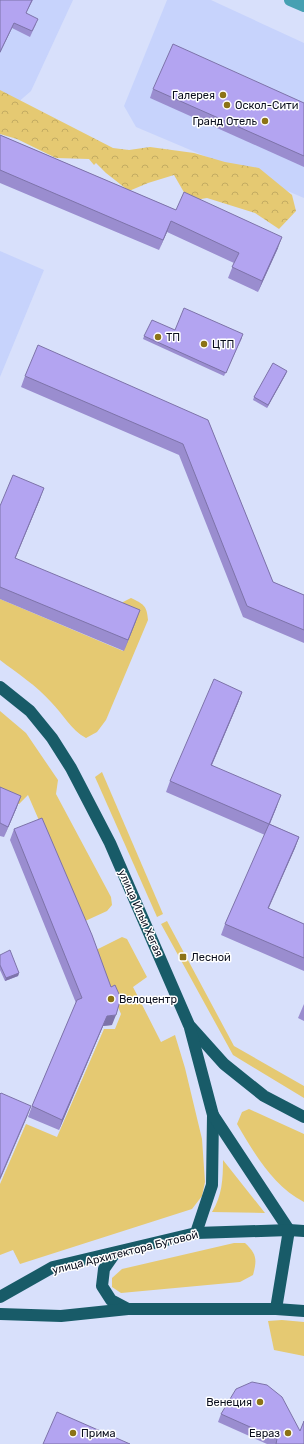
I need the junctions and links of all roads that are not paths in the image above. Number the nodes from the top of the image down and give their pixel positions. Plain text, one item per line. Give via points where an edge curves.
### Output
1 (290, 0) edge
2 (304, 6) edge
3 (0, 687) edge
4 (189, 1025) junction
5 (213, 1115) junction
6 (304, 1117) edge
7 (289, 1230) junction
8 (304, 1231) edge
9 (196, 1233) junction
10 (115, 1253) junction
11 (0, 1297) edge
12 (128, 1309) junction
13 (276, 1309) junction
14 (304, 1311) edge
15 (0, 1314) edge

1 - 2 street
3 - 4 main road, улица Ильи Хегая via 30,711 52,738 71,768 110,843
4 - 5 main road
4 - 6 main road, улица Ильи Хегая via 224,1064 264,1096
5 - 7 main road
5 - 9 main road via 212,1185
7 - 8 main road, улица Архитектора Бутовой
7 - 9 main road, улица Архитектора Бутовой
7 - 13 main road
9 - 10 main road, улица Архитектора Бутовой
10 - 11 main road, улица Архитектора Бутовой via 53,1267
10 - 12 main road via 104,1269 102,1286 111,1300
12 - 13 main road
12 - 15 main road via 61,1316
13 - 14 main road

